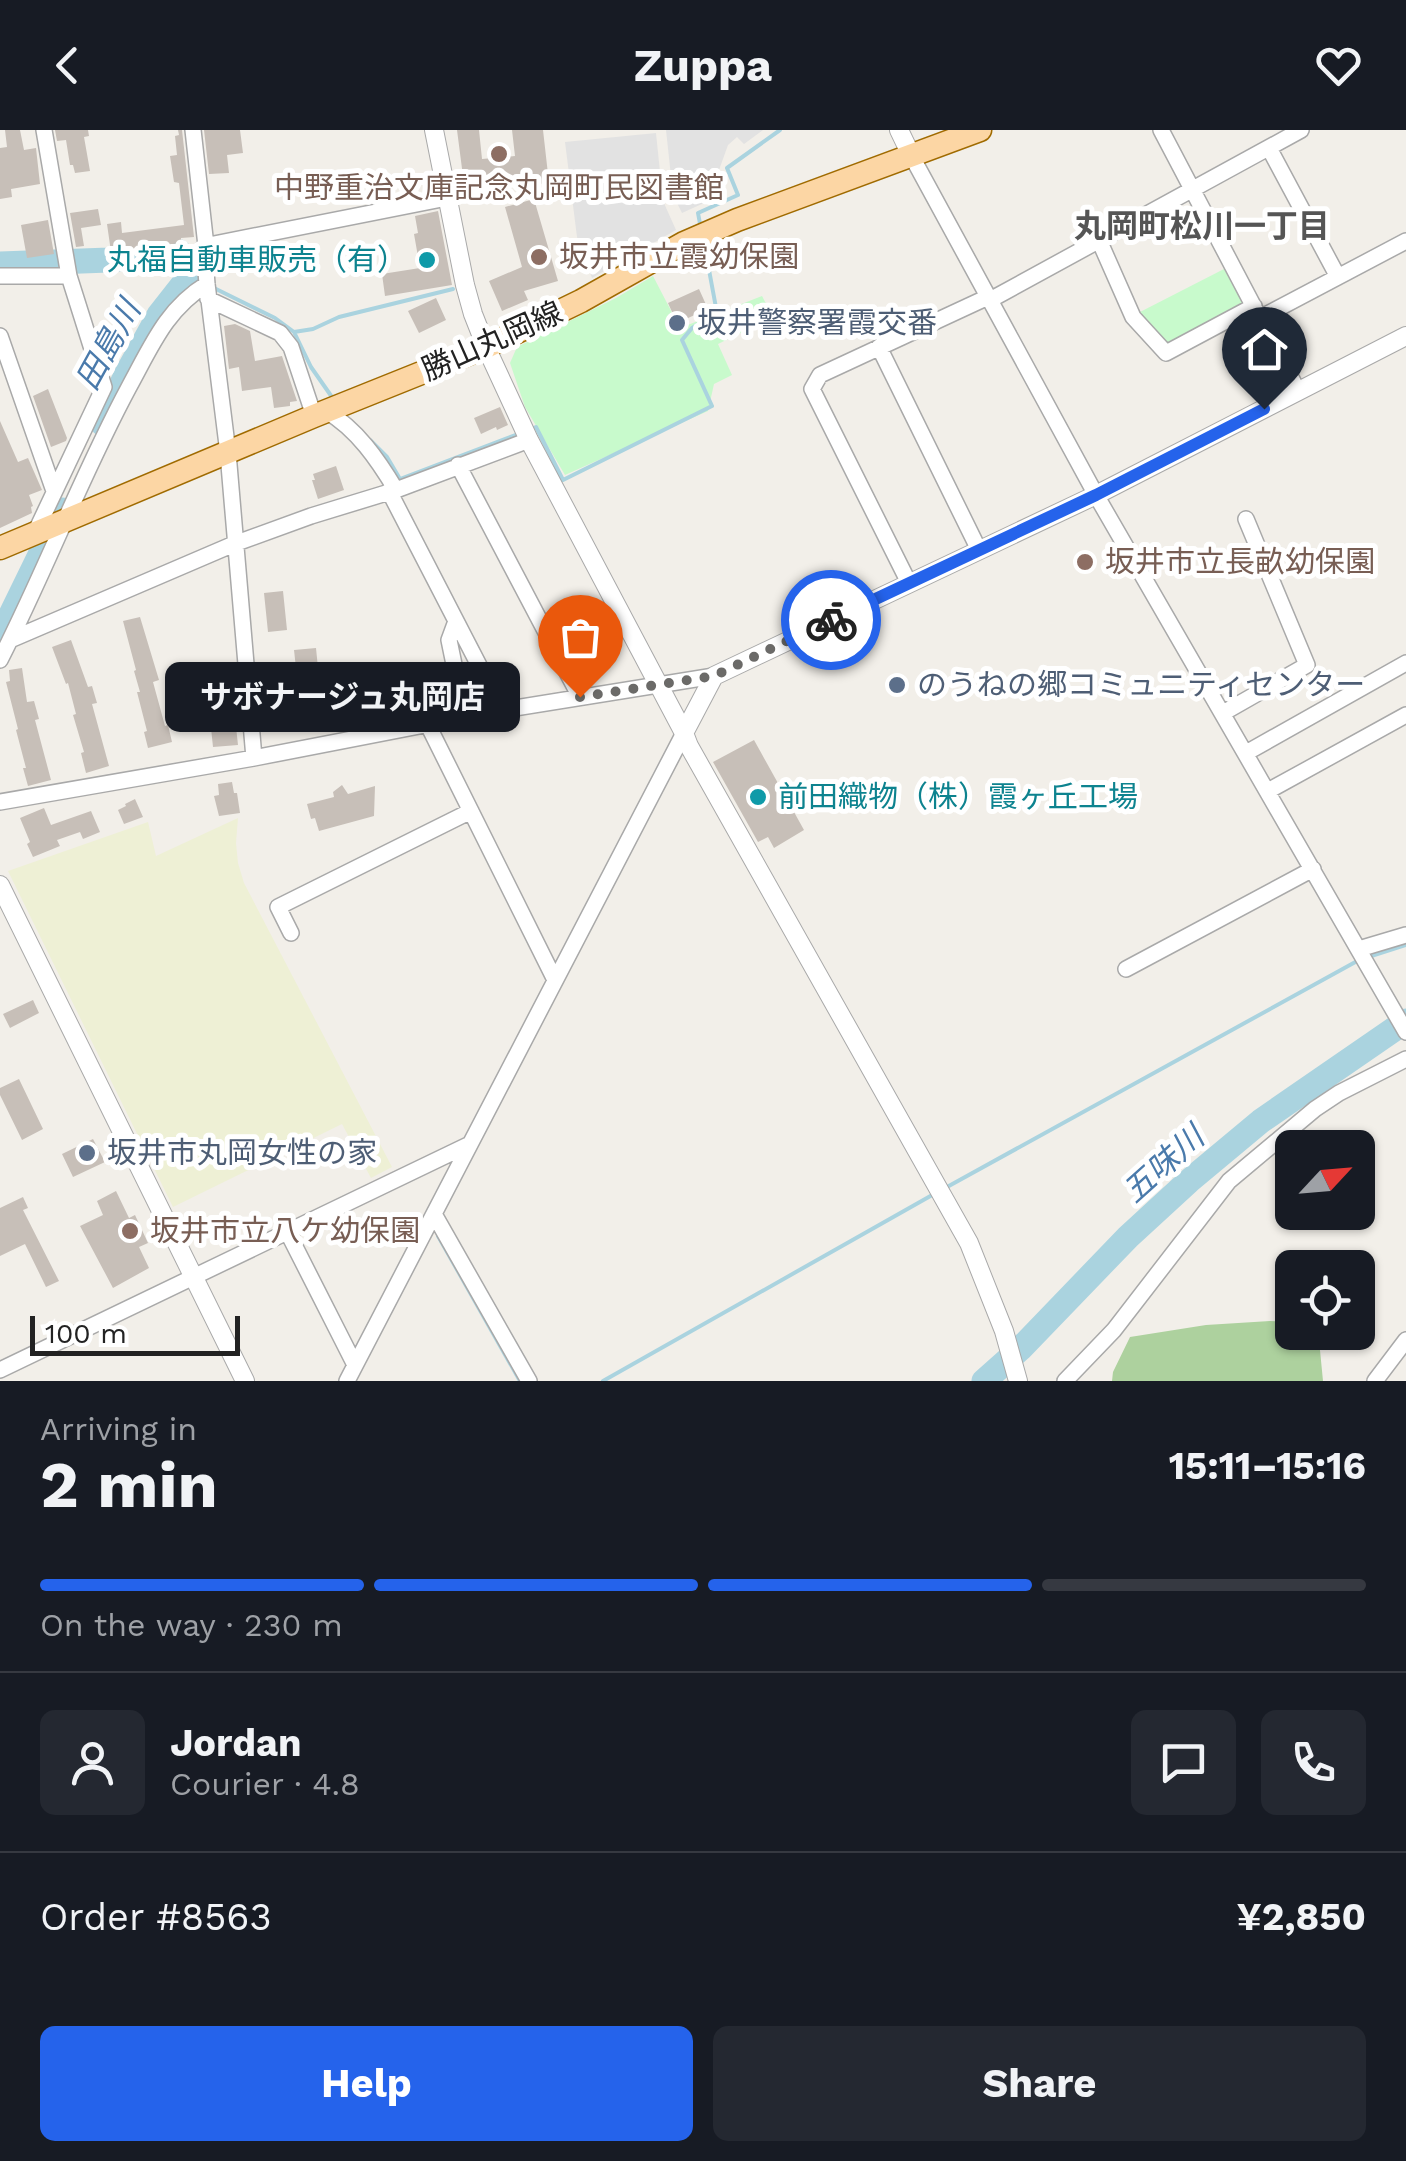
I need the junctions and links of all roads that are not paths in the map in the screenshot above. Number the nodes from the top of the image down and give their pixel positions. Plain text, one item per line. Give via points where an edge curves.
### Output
1 (44, 130) edge
2 (193, 130) edge
3 (434, 130) edge
4 (900, 130) edge
5 (980, 130) edge
6 (1161, 130) edge
7 (1301, 130) edge
8 (1269, 148) junction
9 (911, 155) junction
10 (1190, 189) junction
11 (447, 198) junction
12 (1098, 240) junction
13 (1406, 242) edge
14 (206, 246) junction
15 (0, 276) edge
16 (69, 276) junction
17 (1338, 276) junction
18 (207, 291) junction
19 (989, 298) junction
20 (1257, 312) junction
21 (0, 336) edge
22 (1406, 336) edge
23 (486, 347) junction
24 (879, 347) junction
25 (1298, 392) junction
26 (320, 414) junction
27 (529, 440) junction
28 (228, 453) junction
29 (458, 465) junction
30 (393, 490) junction
31 (54, 491) junction
32 (1096, 495) junction
33 (1246, 519) dead end
34 (63, 522) junction
35 (35, 534) junction
36 (234, 544) junction
37 (0, 548) edge
38 (979, 550) junction
39 (910, 583) junction
40 (456, 621) junction
41 (10, 640) junction
42 (0, 660) edge
43 (1406, 663) edge
44 (714, 676) junction
45 (658, 685) junction
46 (580, 697) junction
47 (502, 710) junction
48 (1222, 713) junction
49 (1406, 715) edge
50 (465, 718) junction
51 (428, 725) junction
52 (684, 733) junction
53 (1246, 753) junction
54 (254, 758) junction
55 (1268, 791) junction
56 (0, 802) edge
57 (471, 811) junction
58 (1313, 869) junction
59 (0, 885) edge
60 (291, 934) dead end
61 (1406, 935) edge
62 (1360, 948) junction
63 (1126, 969) dead end
64 (555, 980) junction
65 (1406, 1032) edge
66 (1406, 1059) edge
67 (470, 1144) junction
68 (434, 1214) junction
69 (286, 1231) junction
70 (193, 1276) junction
71 (1406, 1340) edge
72 (355, 1365) junction
73 (0, 1370) edge
74 (245, 1381) edge
75 (347, 1381) edge
76 (529, 1381) edge
77 (1018, 1381) edge
78 (1065, 1381) edge
79 (1376, 1381) edge

1 - 16 street
2 - 14 street
3 - 11 street
4 - 9 street
5 - 9 main road, 勝山丸岡線
6 - 10 street
7 - 8 street
8 - 10 street
8 - 17 street
9 - 19 street
9 - 23 main road, 勝山丸岡線 via 684,243
10 - 12 street
10 - 20 street
11 - 14 street
11 - 23 street
12 - 19 street
12 - 20 street via 1133,317 1166,353
13 - 17 street
14 - 18 street
15 - 16 street
16 - 31 street via 104,386
17 - 20 street
18 - 26 street via 280,332
18 - 28 street
18 - 34 street via 184,299 166,320
19 - 24 street
19 - 32 street
20 - 25 street
21 - 31 street
22 - 25 street
23 - 26 main road, 勝山丸岡線
23 - 27 street
24 - 38 street
24 - 39 street via 820,375 812,389
25 - 32 street
26 - 28 main road, 勝山丸岡線
26 - 30 street via 354,434
27 - 29 street
27 - 45 street
28 - 34 main road, 勝山丸岡線
28 - 36 street
29 - 30 street
29 - 46 street
30 - 36 street
30 - 40 street
31 - 35 street
32 - 38 street
32 - 48 street
33 - 48 street via 1307,664
34 - 35 main road, 勝山丸岡線
34 - 41 street
35 - 37 main road, 勝山丸岡線
36 - 41 street
36 - 54 street
38 - 39 street
39 - 44 street
40 - 47 street
40 - 50 street via 449,640
41 - 42 street
43 - 53 street
44 - 45 street
44 - 52 street
45 - 46 street
45 - 52 street
46 - 47 street
47 - 50 street
48 - 53 street
49 - 55 street
50 - 51 street
51 - 54 street
51 - 57 street
52 - 64 street
52 - 77 street via 969,1243
53 - 55 street
54 - 56 street
55 - 58 street
57 - 60 street via 278,907
57 - 64 street
58 - 62 street
58 - 63 street
59 - 70 street
61 - 62 street
62 - 65 street
64 - 67 street
66 - 78 street via 1315,1109 1229,1182 1114,1330
67 - 68 street
67 - 69 street
68 - 72 street
68 - 76 street
69 - 70 street
69 - 72 street
70 - 73 street
70 - 74 street
71 - 79 street
72 - 75 street

